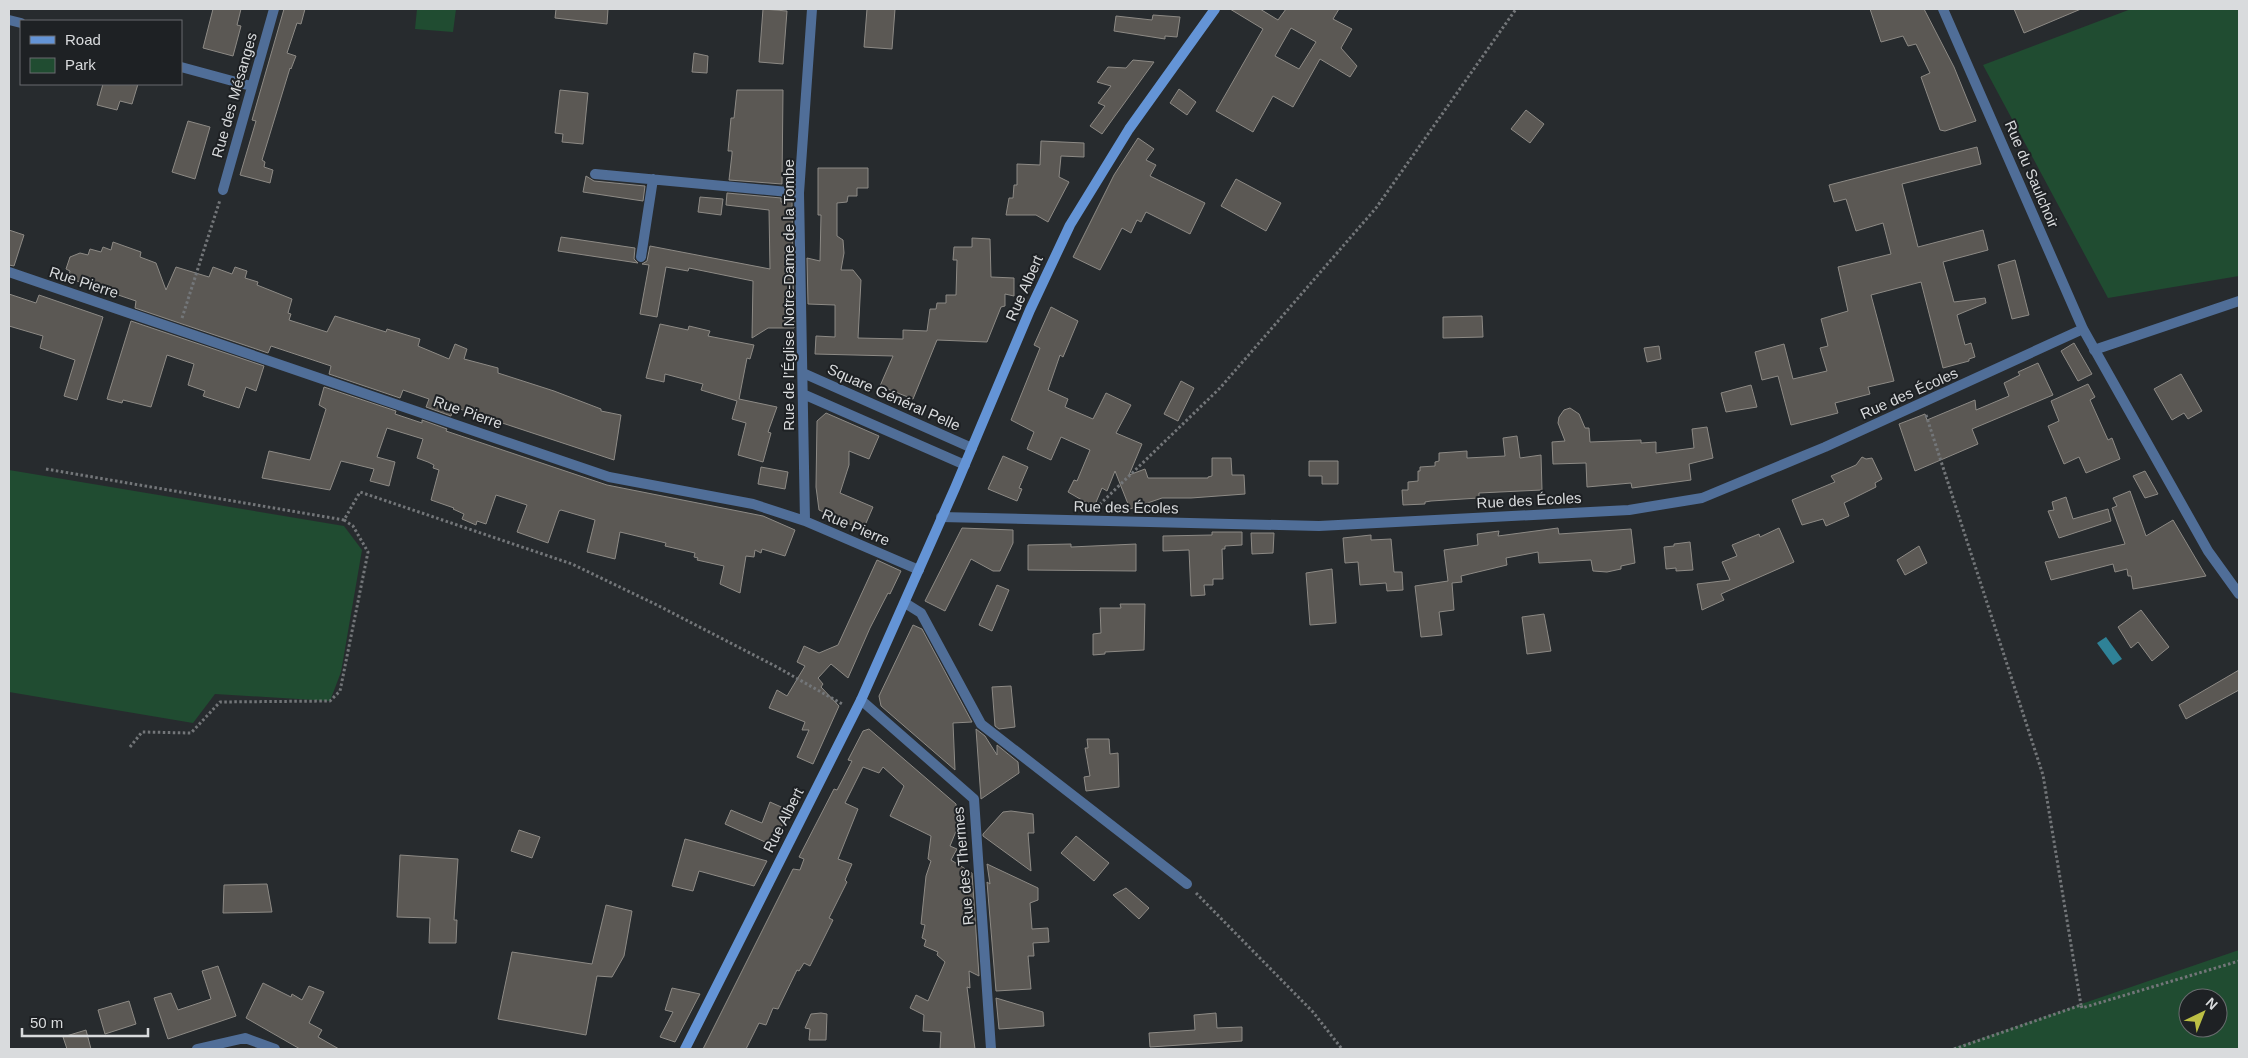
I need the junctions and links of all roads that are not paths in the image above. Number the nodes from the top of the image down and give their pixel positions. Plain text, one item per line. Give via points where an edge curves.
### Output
1 (274, 9) edge
2 (812, 9) edge
3 (1215, 9) edge
4 (1943, 9) edge
5 (182, 67) edge
6 (251, 86) junction
7 (595, 174) dead end
8 (652, 179) junction
9 (223, 190) road end
10 (799, 193) junction
11 (641, 258) dead end
12 (9, 272) edge
13 (2239, 302) edge
14 (2082, 329) junction
15 (2094, 350) junction
16 (803, 373) junction
17 (803, 394) junction
18 (874, 405) junction
19 (867, 422) junction
20 (923, 427) junction
21 (916, 444) junction
22 (972, 448) junction
23 (964, 465) junction
24 (941, 517) junction
25 (805, 521) junction
26 (919, 570) junction
27 (2239, 594) edge
28 (905, 603) junction
29 (861, 700) junction
30 (1186, 884) road end
31 (197, 1049) edge
32 (274, 1049) edge
33 (684, 1049) edge
34 (991, 1049) edge

1 - 6 street, Rue des Mésanges
2 - 10 street, Rue de l’Église Notre-Dame de la Tombe
3 - 22 street, Rue Albert via 1129,129 1070,225
4 - 14 street, Rue du Saulchoir
5 - 6 street
6 - 9 street, Rue des Mésanges
7 - 8 street
8 - 10 street
8 - 11 street
10 - 16 street, Rue de l’Église Notre-Dame de la Tombe
12 - 25 street, Rue Pierre via 609,476 753,504
13 - 15 street
14 - 15 street, Rue du Saulchoir
14 - 24 street, Rue des Écoles via 1922,403 1702,498 1629,510 1320,526
15 - 27 street, Rue du Saulchoir via 2208,552
16 - 17 street, Rue de l’Église Notre-Dame de la Tombe
16 - 18 street, Square Général Pelle
17 - 19 street
17 - 25 street, Rue de l’Église Notre-Dame de la Tombe
18 - 19 street
18 - 20 street, Square Général Pelle
19 - 21 street
20 - 21 street
20 - 22 street, Square Général Pelle
21 - 23 street
22 - 23 street, Rue Albert
23 - 24 street, Rue Albert
24 - 26 street, Rue Albert
25 - 26 street, Rue Pierre
26 - 28 street, Rue Albert
28 - 29 street, Rue Albert
28 - 30 street via 921,613 981,724
29 - 33 street, Rue Albert
29 - 34 street, Rue des Thermes via 974,799
31 - 32 street via 245,1038

